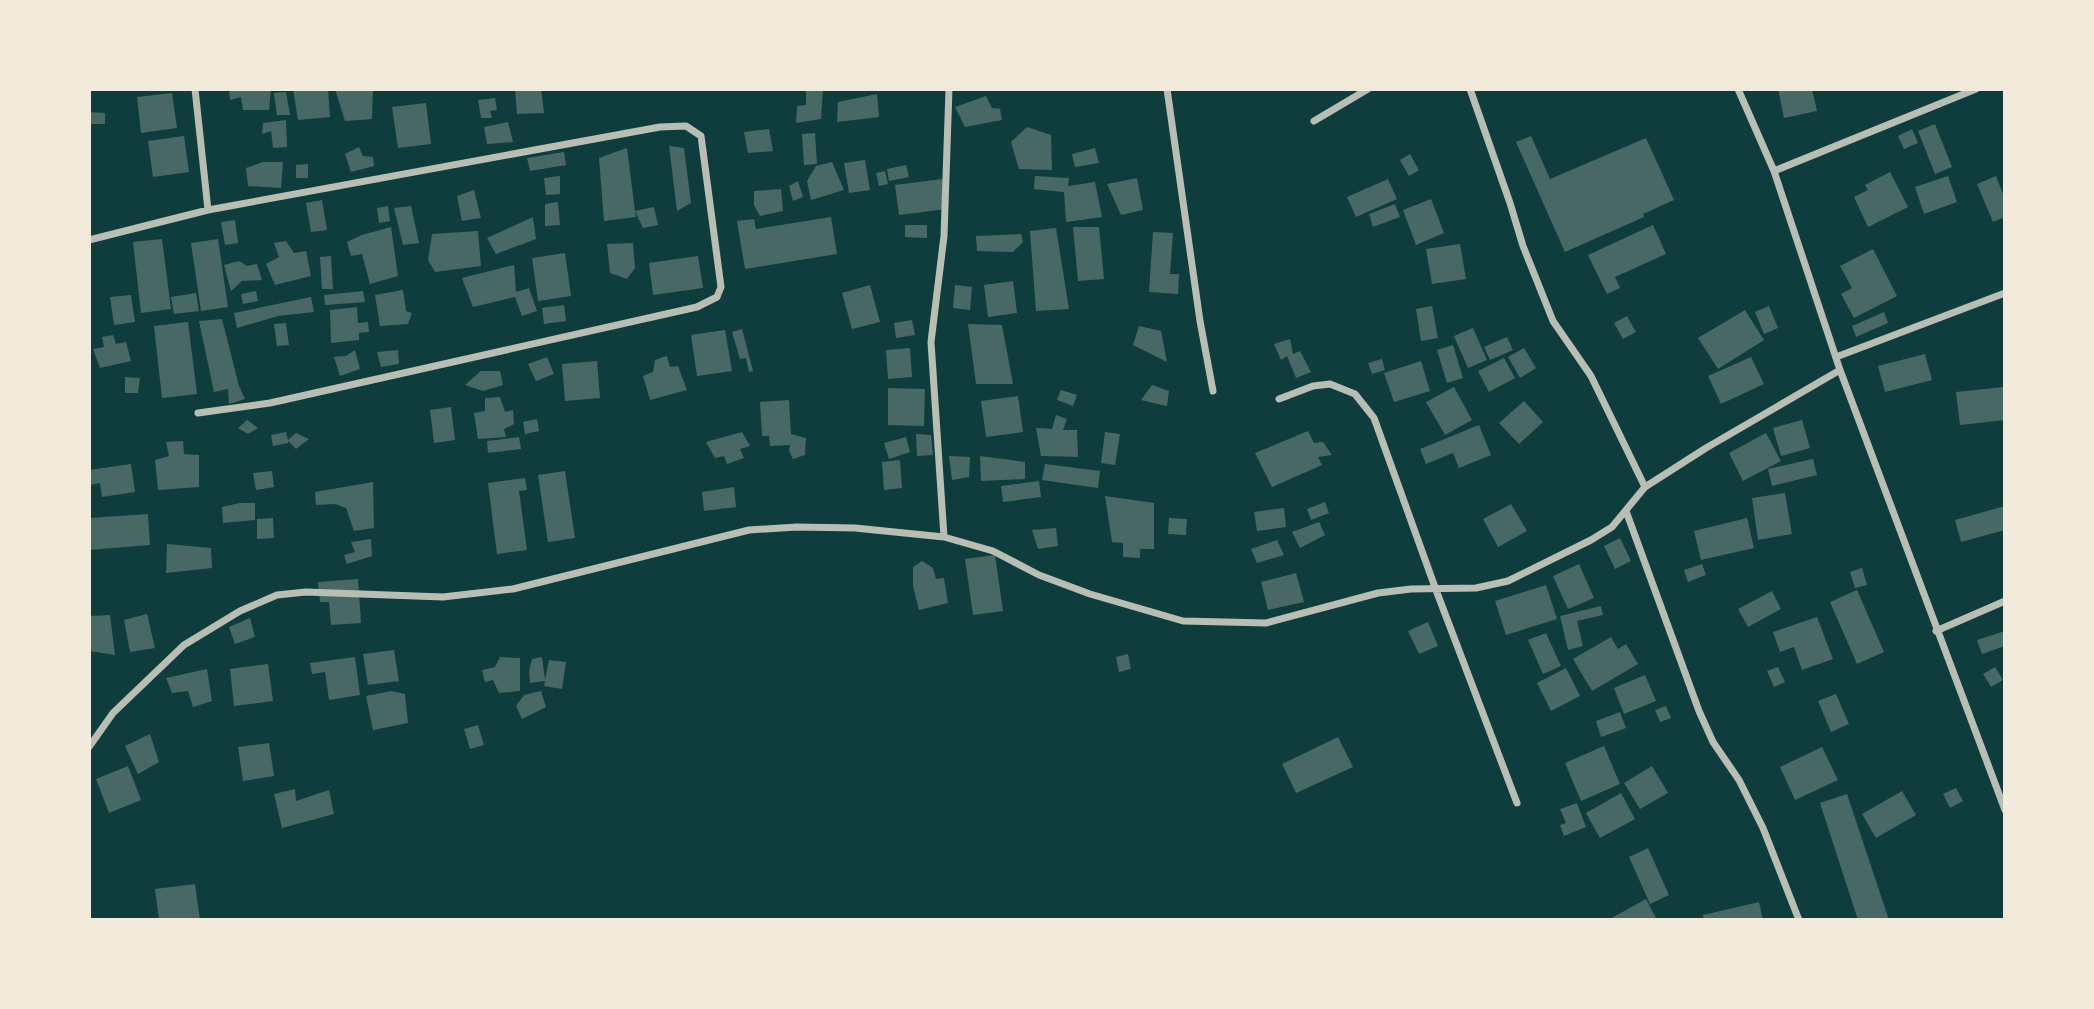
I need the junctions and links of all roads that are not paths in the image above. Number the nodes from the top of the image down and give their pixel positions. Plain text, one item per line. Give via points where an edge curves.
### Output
1 (195, 89) edge
2 (948, 89) edge
3 (1167, 89) edge
4 (1368, 89) edge
5 (1470, 89) edge
6 (1738, 89) edge
7 (1970, 90) edge
8 (1314, 121) dead end
9 (1774, 171) junction
10 (208, 209) junction
11 (89, 240) edge
12 (2005, 293) edge
13 (1836, 357) junction
14 (1840, 370) junction
15 (1213, 391) dead end
16 (1279, 399) dead end
17 (198, 413) dead end
18 (1645, 487) junction
19 (1626, 511) junction
20 (944, 537) junction
21 (1436, 590) junction
22 (2005, 601) edge
23 (1936, 631) junction
24 (89, 747) edge
25 (1517, 803) dead end
26 (2005, 810) edge
27 (1799, 920) edge

1 - 10 street
2 - 20 street via 944,236 931,342
3 - 15 street
4 - 8 street
5 - 18 street via 1553,321 1591,376
6 - 9 street
7 - 9 street
9 - 13 street
10 - 11 street
10 - 17 street via 686,126 701,136 721,287 717,297 696,307 270,403
12 - 13 street
13 - 14 street
14 - 18 street
14 - 23 street
16 - 21 street via 1330,384 1355,394 1374,418
18 - 19 street
19 - 21 street via 1591,540 1508,582
19 - 27 street via 1699,711 1763,828
20 - 21 street via 993,551 1090,594 1183,621 1266,623 1378,593
20 - 24 street via 855,528 749,530 513,589 443,597 277,595 184,645 113,713
21 - 25 street
22 - 23 street
23 - 26 street

